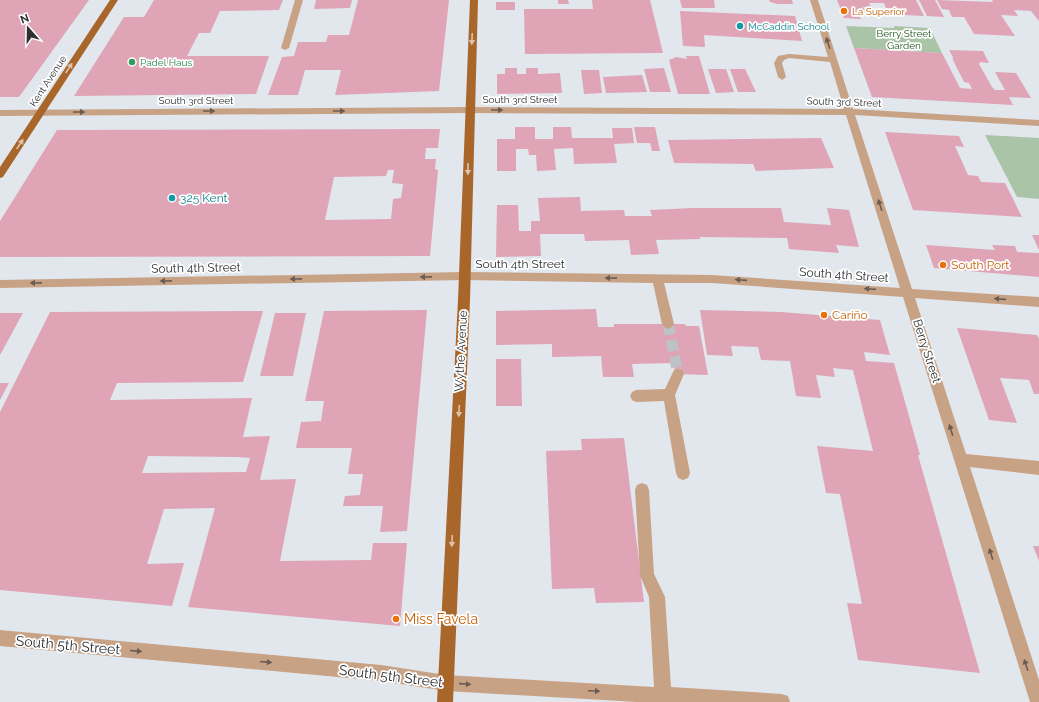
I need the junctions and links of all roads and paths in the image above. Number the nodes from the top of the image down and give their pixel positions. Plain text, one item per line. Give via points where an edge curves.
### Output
1 (114, 0) edge
2 (299, 0) edge
3 (474, 0) edge
4 (814, 0) edge
5 (285, 48) dead end
6 (834, 60) junction
7 (782, 77) dead end
8 (469, 110) junction
9 (40, 112) junction
10 (850, 112) junction
11 (0, 113) edge
12 (1039, 123) edge
13 (0, 175) edge
14 (465, 276) junction
15 (657, 278) junction
16 (0, 284) edge
17 (908, 292) junction
18 (1038, 305) edge
19 (668, 324) tunnel mouth
20 (678, 374) tunnel mouth
21 (669, 395) junction
22 (636, 396) dead end
23 (961, 460) junction
24 (1039, 468) edge
25 (683, 473) dead end
26 (642, 490) dead end
27 (0, 638) edge
28 (446, 683) junction
29 (663, 695) junction
30 (445, 702) edge
31 (782, 702) edge
32 (1038, 702) edge

9 -> 1 main road, Kent Avenue
2 - 5 street
3 -> 8 main road, Wythe Avenue
6 -> 4 street, Berry Street
6 - 7 street via 789,56 781,58 778,63
6 - 10 street, Berry Street
9 -> 8 street, South 3rd Street
8 -> 10 street, South 3rd Street
8 -> 14 main road, Wythe Avenue
9 - 11 street, South 3rd Street
13 -> 9 main road, Kent Avenue
10 - 12 street, South 3rd Street
17 -> 10 street, Berry Street
15 -> 14 street, South 4th Street
14 -> 16 street, South 4th Street
14 -> 28 main road, Wythe Avenue
17 -> 15 street, South 4th Street via 712,278
15 - 19 street
18 -> 17 street, South 4th Street
23 -> 17 street, Berry Street
20 - 21 street
21 - 22 street
21 - 25 street
23 - 24 street
32 -> 23 street, Berry Street
26 - 29 street via 648,575 656,597
27 -> 28 street, South 5th Street via 381,673
28 -> 29 street, South 5th Street
28 - 30 main road, Wythe Avenue
29 - 31 street, South 5th Street

